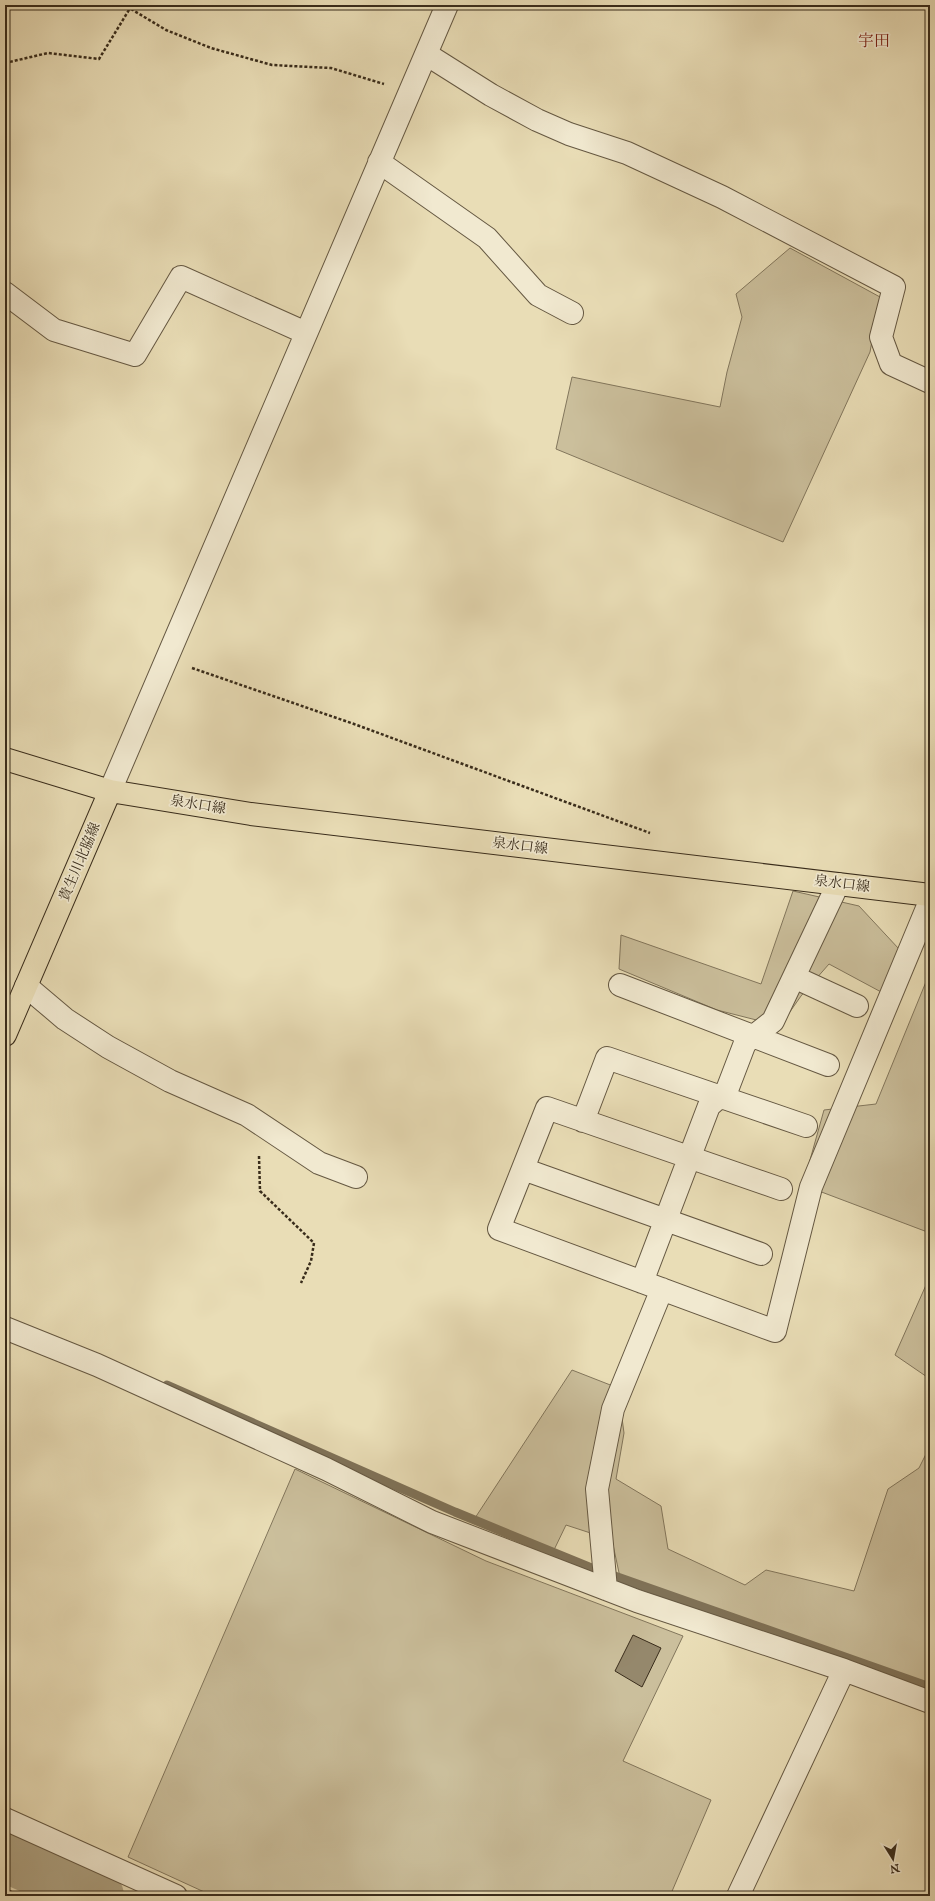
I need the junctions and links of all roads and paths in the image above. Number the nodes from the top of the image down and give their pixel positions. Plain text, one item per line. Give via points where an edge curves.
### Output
1 (132, 5) edge
2 (447, 5) edge
3 (131, 9) junction
4 (426, 54) junction
5 (5, 63) edge
6 (410, 91) junction
7 (380, 162) junction
8 (5, 292) edge
9 (572, 313) dead end
10 (306, 333) junction
11 (930, 382) edge
12 (166, 660) junction
13 (5, 759) edge
14 (110, 790) junction
15 (654, 834) dead end
16 (838, 884) junction
17 (930, 895) edge
18 (930, 900) edge
19 (794, 977) junction
20 (620, 985) dead end
21 (26, 986) junction
22 (857, 1006) dead end
23 (5, 1035) edge
24 (753, 1036) junction
25 (828, 1065) dead end
26 (719, 1096) junction
27 (583, 1121) junction
28 (263, 1126) junction
29 (806, 1126) dead end
30 (689, 1157) junction
31 (523, 1169) junction
32 (356, 1177) dead end
33 (781, 1189) dead end
34 (666, 1220) junction
35 (761, 1254) dead end
36 (301, 1283) dead end
37 (652, 1285) junction
38 (5, 1328) edge
39 (606, 1589) junction
40 (844, 1670) junction
41 (930, 1702) edge
42 (5, 1819) edge
43 (5, 1889) edge
44 (20, 1896) edge
45 (176, 1896) edge
46 (738, 1896) edge

1 - 3 path
2 - 4 street
3 - 5 path via 99,59 48,53
3 - 6 path via 166,30 211,48 272,65 331,68
4 - 6 street
4 - 11 street via 537,120 569,134 626,153 722,197 894,287 881,337 891,364
6 - 7 street
7 - 9 street via 487,238 538,295
7 - 10 street
8 - 10 street via 54,330 135,355 181,277
10 - 12 street
12 - 14 street
12 - 15 path via 354,724
13 - 14 main road
14 - 16 main road, 泉水口線 via 251,814
14 - 21 main road, 貴生川北脇線
16 - 17 main road, 泉水口線
16 - 19 street
18 - 37 street via 811,1187 775,1331
19 - 22 street
19 - 24 street via 773,1021
20 - 24 street
21 - 23 main road, 貴生川北脇線
21 - 28 street via 65,1018 108,1047 170,1081 247,1115
24 - 25 street
24 - 26 street via 745,1043 727,1090
26 - 27 street via 606,1058
26 - 29 street
26 - 30 street via 709,1106
27 - 30 street
27 - 31 street via 547,1108
28 - 32 street via 319,1162
28 - 36 path via 258,1164 260,1191 314,1243 311,1261
30 - 33 street
30 - 34 street
31 - 34 street
31 - 37 street via 499,1228
34 - 35 street
34 - 37 street
37 - 39 street via 614,1409 597,1489
38 - 39 street via 97,1365 298,1456 432,1522
39 - 40 street
40 - 41 street
40 - 46 street
42 - 45 street
43 - 44 path

